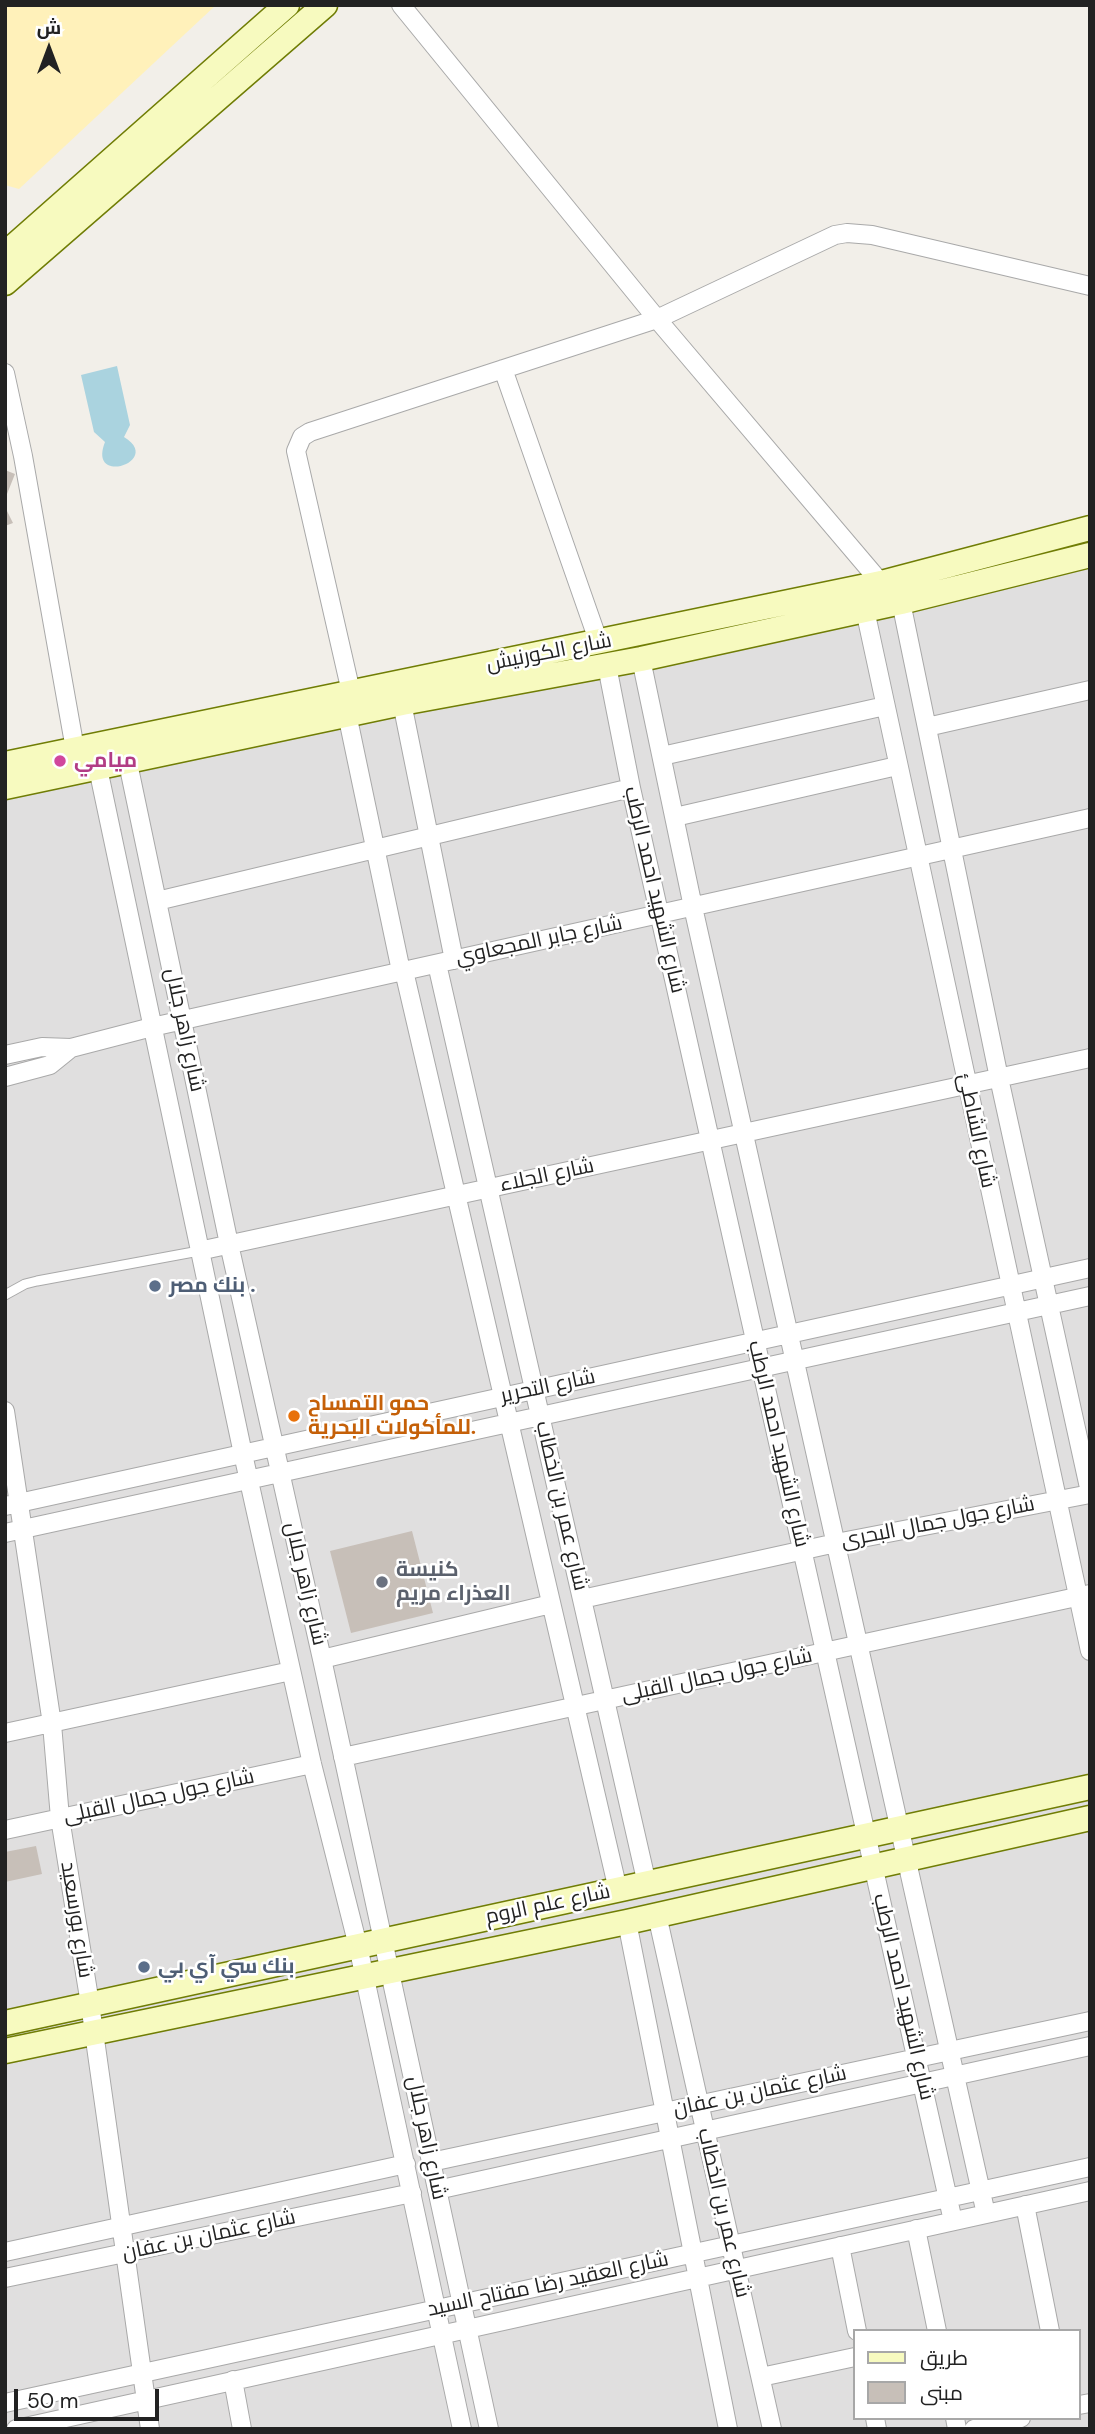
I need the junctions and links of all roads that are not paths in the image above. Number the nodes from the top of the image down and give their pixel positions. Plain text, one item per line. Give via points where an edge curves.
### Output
1 (286, 5) edge
2 (325, 5) edge
3 (401, 5) edge
4 (5, 254) edge
5 (5, 283) edge
6 (1090, 286) edge
7 (657, 319) junction
8 (503, 369) junction
9 (5, 373) edge
10 (1090, 528) edge
11 (1090, 555) edge
12 (881, 583) junction
13 (901, 601) junction
14 (865, 610) junction
15 (603, 654) junction
16 (641, 659) junction
17 (1090, 690) edge
18 (349, 703) junction
19 (402, 703) junction
20 (885, 706) junction
21 (927, 727) junction
22 (125, 750) junction
23 (89, 754) junction
24 (662, 756) junction
25 (5, 764) edge
26 (897, 766) junction
27 (5, 788) edge
28 (631, 788) junction
29 (675, 817) junction
30 (1090, 818) edge
31 (429, 835) junction
32 (375, 849) junction
33 (952, 850) junction
34 (917, 857) junction
35 (157, 901) junction
36 (693, 906) junction
37 (659, 915) junction
38 (446, 962) junction
39 (403, 971) junction
40 (183, 1020) junction
41 (152, 1027) junction
42 (71, 1048) junction
43 (5, 1055) edge
44 (1090, 1058) edge
45 (5, 1077) edge
46 (999, 1078) junction
47 (966, 1086) junction
48 (744, 1134) junction
49 (710, 1141) junction
50 (489, 1189) junction
51 (456, 1196) junction
52 (229, 1244) junction
53 (199, 1251) junction
54 (1090, 1268) edge
55 (1043, 1279) junction
56 (1010, 1286) junction
57 (5, 1295) edge
58 (1090, 1296) edge
59 (1049, 1305) junction
60 (1016, 1312) junction
61 (789, 1335) junction
62 (755, 1342) junction
63 (795, 1361) junction
64 (761, 1368) junction
65 (535, 1390) junction
66 (503, 1397) junction
67 (5, 1411) edge
68 (540, 1416) junction
69 (509, 1423) junction
70 (275, 1447) junction
71 (243, 1454) junction
72 (281, 1473) junction
73 (249, 1480) junction
74 (1090, 1493) edge
75 (1057, 1500) junction
76 (13, 1504) edge
77 (24, 1529) junction
78 (5, 1533) edge
79 (836, 1543) junction
80 (802, 1550) junction
81 (1084, 1595) edge
82 (582, 1599) junction
83 (551, 1604) junction
84 (859, 1644) junction
85 (1090, 1651) edge
86 (825, 1652) junction
87 (322, 1659) junction
88 (291, 1671) junction
89 (605, 1700) junction
90 (575, 1706) junction
91 (52, 1724) junction
92 (5, 1733) edge
93 (343, 1757) junction
94 (312, 1763) junction
95 (1090, 1787) edge
96 (60, 1818) junction
97 (1090, 1818) edge
98 (900, 1829) junction
99 (5, 1830) edge
100 (866, 1836) junction
101 (906, 1858) junction
102 (873, 1866) junction
103 (647, 1884) junction
104 (618, 1890) junction
105 (657, 1915) junction
106 (627, 1922) junction
107 (383, 1941) junction
108 (358, 1946) junction
109 (389, 1970) junction
110 (364, 1975) junction
111 (90, 2004) junction
112 (1090, 2021) edge
113 (5, 2022) edge
114 (94, 2032) junction
115 (1090, 2046) edge
116 (5, 2051) edge
117 (949, 2051) junction
118 (916, 2058) junction
119 (955, 2076) junction
120 (922, 2083) junction
121 (699, 2105) junction
122 (665, 2112) junction
123 (704, 2130) junction
124 (671, 2138) junction
125 (431, 2162) junction
126 (406, 2164) junction
127 (1090, 2167) edge
128 (437, 2190) junction
129 (981, 2190) junction
130 (1090, 2191) edge
131 (412, 2193) junction
132 (948, 2198) junction
133 (1025, 2205) junction
134 (986, 2214) junction
135 (953, 2221) junction
136 (121, 2227) junction
137 (916, 2229) junction
138 (731, 2245) junction
139 (840, 2246) junction
140 (5, 2252) edge
141 (124, 2253) junction
142 (694, 2253) junction
143 (736, 2268) junction
144 (699, 2276) junction
145 (5, 2278) edge
146 (462, 2304) junction
147 (436, 2309) junction
148 (467, 2327) junction
149 (857, 2329) edge
150 (937, 2329) edge
151 (1050, 2329) edge
152 (442, 2333) junction
153 (853, 2357) edge
154 (142, 2373) junction
155 (761, 2378) junction
156 (233, 2380) junction
157 (146, 2399) junction
158 (5, 2403) edge
159 (1012, 2420) edge
160 (16, 2429) edge
161 (150, 2429) edge
162 (242, 2429) edge
163 (462, 2429) edge
164 (489, 2429) edge
165 (728, 2429) edge
166 (772, 2429) edge
167 (974, 2429) edge

1 - 4 street
2 - 5 street
3 - 7 street
6 - 7 street via 847,233
7 - 8 street
7 - 12 street
8 - 15 street, شارع الشهيد احمد الرطب
8 - 18 street, شارع عمر بن الخطاب via 310,432 297,443 297,461
9 - 23 street, شارع زاهر جلال
10 - 12 street, شارع الكورنيش
11 - 13 street, شارع الكورنيش
12 - 15 street, شارع الكورنيش
13 - 14 street, شارع الكورنيش
13 - 21 street, شارع الشاطئ
14 - 16 street, شارع الكورنيش
14 - 20 street, شارع الشاطئ
15 - 16 street, شارع الكورنيش
15 - 18 street, شارع الكورنيش
15 - 19 street, شارع الكورنيش
15 - 28 street, شارع الشهيد احمد الرطب
16 - 24 street, شارع الشهيد احمد الرطب
17 - 21 street
18 - 19 street, شارع الكورنيش
18 - 22 street, شارع الكورنيش
18 - 32 street, شارع عمر بن الخطاب
19 - 31 street, شارع عمر بن الخطاب
20 - 24 street
20 - 26 street, شارع الشاطئ
21 - 33 street, شارع الشاطئ
22 - 23 street, شارع الكورنيش
22 - 35 street, شارع زاهر جلال
23 - 25 street, شارع الكورنيش
23 - 27 street, شارع الكورنيش
23 - 41 street, شارع زاهر جلال
24 - 29 street, شارع الشهيد احمد الرطب
26 - 29 street
26 - 34 street, شارع الشاطئ
28 - 31 street
28 - 37 street, شارع الشهيد احمد الرطب
29 - 36 street, شارع الشهيد احمد الرطب
30 - 33 street, شارع جابر المجعاوي
31 - 32 street
31 - 38 street, شارع عمر بن الخطاب
32 - 35 street
32 - 39 street, شارع عمر بن الخطاب
33 - 34 street, شارع جابر المجعاوي
33 - 46 street, شارع الشاطئ
34 - 36 street, شارع جابر المجعاوي
34 - 47 street, شارع الشاطئ
35 - 40 street, شارع زاهر جلال
36 - 37 street, شارع جابر المجعاوي
36 - 48 street, شارع الشهيد احمد الرطب
37 - 38 street, شارع جابر المجعاوي
37 - 49 street, شارع الشهيد احمد الرطب
38 - 39 street, شارع جابر المجعاوي
38 - 50 street, شارع عمر بن الخطاب
39 - 40 street, شارع جابر المجعاوي
39 - 51 street, شارع عمر بن الخطاب
40 - 41 street, شارع جابر المجعاوي
40 - 52 street, شارع زاهر جلال
41 - 42 street, شارع جابر المجعاوي
41 - 53 street, شارع زاهر جلال
42 - 43 street, شارع جابر المجعاوي via 42,1047
42 - 45 street, شارع جابر المجعاوي via 50,1065
44 - 46 street, شارع الجلاء
46 - 47 street, شارع الجلاء
46 - 55 street, شارع الشاطئ
47 - 48 street, شارع الجلاء
47 - 56 street, شارع الشاطئ
48 - 49 street, شارع الجلاء
48 - 61 street, شارع الشهيد احمد الرطب
49 - 50 street, شارع الجلاء
49 - 62 street, شارع الشهيد احمد الرطب
50 - 51 street, شارع الجلاء
50 - 65 street, شارع عمر بن الخطاب
51 - 52 street, شارع الجلاء
51 - 66 street, شارع عمر بن الخطاب
52 - 53 street, شارع الجلاء
52 - 70 street, شارع زاهر جلال
53 - 57 lane, شارع الجلاء via 37,1281
53 - 71 street, شارع زاهر جلال
54 - 55 street, شارع التحرير
55 - 56 street, شارع التحرير
55 - 59 street, شارع الشاطئ
56 - 60 street, شارع الشاطئ
56 - 61 street, شارع التحرير
58 - 59 street, شارع التحرير
59 - 60 street, شارع التحرير
59 - 74 street, شارع الشاطئ
60 - 63 street, شارع التحرير
60 - 75 street, شارع الشاطئ
61 - 62 street, شارع التحرير
61 - 63 street, شارع الشهيد احمد الرطب
62 - 64 street, شارع الشهيد احمد الرطب
62 - 65 street, شارع التحرير
63 - 64 street, شارع التحرير
63 - 79 street, شارع الشهيد احمد الرطب
64 - 68 street, شارع التحرير
64 - 80 street, شارع الشهيد احمد الرطب
65 - 66 street, شارع التحرير
65 - 68 street, شارع عمر بن الخطاب
66 - 69 street, شارع عمر بن الخطاب
66 - 70 street, شارع التحرير
67 - 76 street, شارع بورسعيد
68 - 69 street, شارع التحرير
68 - 82 street, شارع عمر بن الخطاب
69 - 72 street, شارع التحرير
69 - 83 street, شارع عمر بن الخطاب
70 - 71 street, شارع التحرير
70 - 72 street, شارع زاهر جلال
71 - 73 street, شارع زاهر جلال
71 - 76 street, شارع التحرير
72 - 73 street, شارع التحرير
72 - 87 street, شارع زاهر جلال
73 - 77 street, شارع التحرير
73 - 88 street, شارع زاهر جلال
74 - 75 street, شارع جول جمال البحرى
75 - 79 street, شارع جول جمال البحرى
75 - 81 street, شارع الشاطئ
76 - 77 street, شارع بورسعيد
77 - 78 street, شارع التحرير
77 - 91 street, شارع بورسعيد
79 - 80 street, شارع جول جمال البحرى
79 - 84 street, شارع الشهيد احمد الرطب
80 - 82 street, شارع جول جمال البحرى
80 - 86 street, شارع الشهيد احمد الرطب
81 - 84 street, شارع جول جمال القبلى
81 - 85 street, شارع الشاطئ
82 - 89 street, شارع عمر بن الخطاب
83 - 87 street
83 - 90 street, شارع عمر بن الخطاب
84 - 86 street, شارع جول جمال القبلى
84 - 98 street, شارع الشهيد احمد الرطب
86 - 89 street, شارع جول جمال القبلى
86 - 100 street, شارع الشهيد احمد الرطب
87 - 93 street, شارع زاهر جلال
88 - 91 street
88 - 94 street, شارع زاهر جلال
89 - 90 street, شارع جول جمال القبلى
89 - 103 street, شارع عمر بن الخطاب
90 - 93 street, شارع جول جمال القبلى
90 - 104 street, شارع عمر بن الخطاب
91 - 92 street
91 - 96 street, شارع بورسعيد
93 - 107 street, شارع زاهر جلال
94 - 96 street, شارع جول جمال القبلى
94 - 108 street, شارع زاهر جلال
95 - 98 street, شارع علم الروم
96 - 99 street, شارع جول جمال القبلى
96 - 111 street, شارع بورسعيد
97 - 101 street, شارع علم الروم
98 - 100 street, شارع علم الروم
98 - 101 street, شارع الشهيد احمد الرطب
100 - 102 street, شارع الشهيد احمد الرطب
100 - 103 street, شارع علم الروم
101 - 102 street, شارع علم الروم
101 - 117 street, شارع الشهيد احمد الرطب
102 - 105 street, شارع علم الروم
102 - 118 street, شارع الشهيد احمد الرطب
103 - 104 street, شارع علم الروم
104 - 107 street, شارع علم الروم
105 - 106 street, شارع علم الروم
105 - 121 street, شارع عمر بن الخطاب
106 - 109 street, شارع علم الروم
106 - 122 street, شارع عمر بن الخطاب
107 - 108 street, شارع علم الروم
107 - 109 street, شارع زاهر جلال
108 - 110 street, شارع زاهر جلال
108 - 111 street, شارع علم الروم
109 - 110 street, شارع علم الروم
109 - 125 street, شارع زاهر جلال
110 - 114 street, شارع علم الروم
110 - 126 street, شارع زاهر جلال
111 - 113 street, شارع علم الروم
111 - 114 street, شارع بورسعيد
112 - 117 street, شارع عثمان بن عفان
114 - 116 street, شارع علم الروم
114 - 136 street, شارع بورسعيد
115 - 119 street, شارع عثمان بن عفان
117 - 118 street, شارع عثمان بن عفان
117 - 119 street, شارع الشهيد احمد الرطب
118 - 120 street, شارع الشهيد احمد الرطب
118 - 121 street, شارع عثمان بن عفان
119 - 120 street, شارع عثمان بن عفان
119 - 129 street, شارع الشهيد احمد الرطب
120 - 123 street, شارع عثمان بن عفان
120 - 132 street, شارع الشهيد احمد الرطب
121 - 122 street, شارع عثمان بن عفان
121 - 123 street, شارع عمر بن الخطاب
122 - 124 street, شارع عمر بن الخطاب
122 - 125 street, شارع عثمان بن عفان
123 - 124 street, شارع عثمان بن عفان
123 - 138 street, شارع عمر بن الخطاب
124 - 128 street, شارع عثمان بن عفان
124 - 142 street, شارع عمر بن الخطاب
125 - 128 street, شارع زاهر جلال
126 - 131 street, شارع زاهر جلال
126 - 136 street, شارع عثمان بن عفان
127 - 129 street, شارع العقيد رضا مفتاح السيد
128 - 146 street, شارع زاهر جلال
129 - 132 street, شارع العقيد رضا مفتاح السيد
129 - 134 street, شارع الشهيد احمد الرطب
130 - 133 street, شارع العقيد رضا مفتاح السيد
131 - 141 street, شارع عثمان بن عفان
131 - 147 street, شارع زاهر جلال
132 - 135 street, شارع الشهيد احمد الرطب
132 - 138 street, شارع العقيد رضا مفتاح السيد
133 - 134 street, شارع العقيد رضا مفتاح السيد
133 - 151 street
134 - 135 street, شارع العقيد رضا مفتاح السيد
135 - 137 street, شارع العقيد رضا مفتاح السيد
136 - 140 street, شارع عثمان بن عفان
136 - 141 street, شارع بورسعيد
137 - 139 street, شارع العقيد رضا مفتاح السيد
137 - 150 street
138 - 142 street, شارع العقيد رضا مفتاح السيد
138 - 143 street, شارع عمر بن الخطاب
139 - 143 street, شارع العقيد رضا مفتاح السيد
139 - 149 street
141 - 145 street, شارع عثمان بن عفان
141 - 154 street, شارع بورسعيد
142 - 144 street, شارع عمر بن الخطاب
142 - 146 street, شارع العقيد رضا مفتاح السيد
143 - 144 street, شارع العقيد رضا مفتاح السيد
143 - 155 street, شارع عمر بن الخطاب
144 - 148 street, شارع العقيد رضا مفتاح السيد
144 - 165 street, شارع عمر بن الخطاب
146 - 147 street, شارع العقيد رضا مفتاح السيد
146 - 148 street, شارع زاهر جلال
147 - 152 street, شارع زاهر جلال
147 - 154 street, شارع العقيد رضا مفتاح السيد
148 - 152 street, شارع العقيد رضا مفتاح السيد
148 - 164 street, شارع زاهر جلال
152 - 156 street, شارع العقيد رضا مفتاح السيد
152 - 163 street, شارع زاهر جلال
153 - 155 street
154 - 157 street, شارع بورسعيد
154 - 158 street, شارع العقيد رضا مفتاح السيد
155 - 166 street, شارع عمر بن الخطاب
156 - 157 street, شارع العقيد رضا مفتاح السيد
156 - 162 street
157 - 160 street, شارع العقيد رضا مفتاح السيد
157 - 161 street, شارع بورسعيد
159 - 167 street

